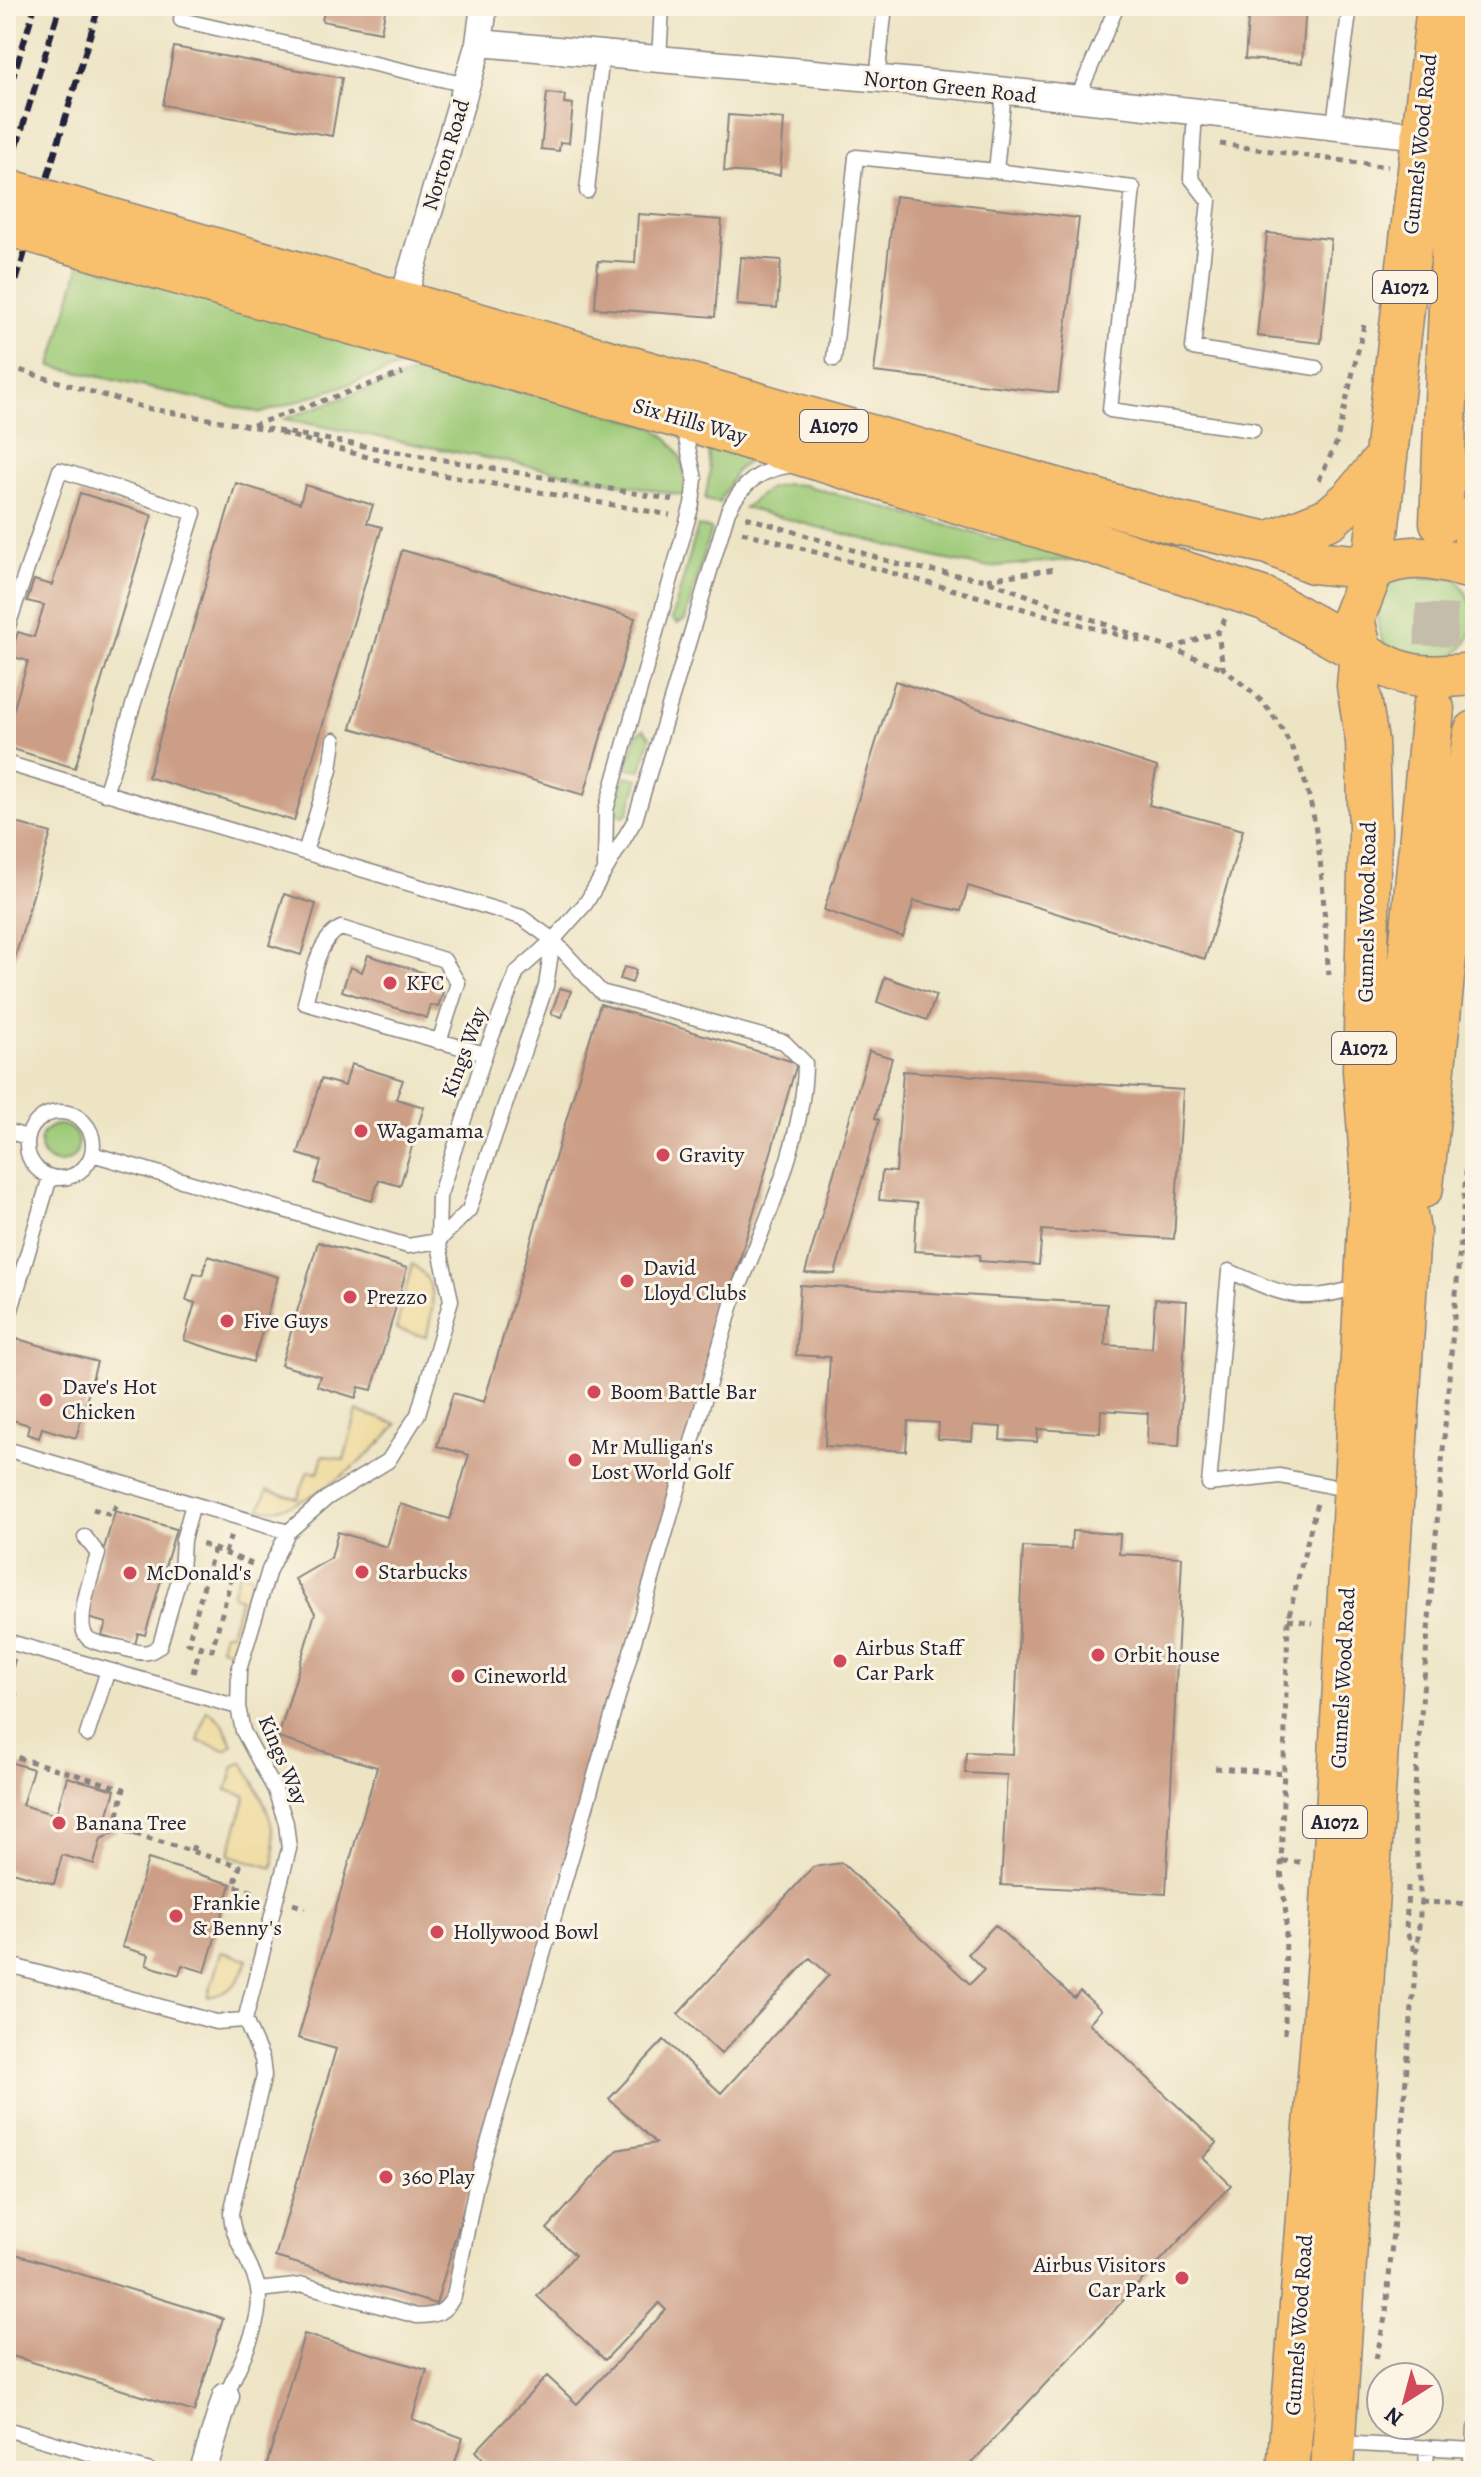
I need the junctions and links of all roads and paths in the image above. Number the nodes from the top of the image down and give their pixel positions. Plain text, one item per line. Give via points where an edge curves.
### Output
1 (183, 6) edge
2 (484, 6) edge
3 (662, 6) edge
4 (885, 6) edge
5 (1117, 6) edge
6 (1350, 6) edge
7 (1438, 6) edge
8 (1449, 6) edge
9 (1475, 37) edge
10 (479, 43) junction
11 (602, 54) junction
12 (659, 59) junction
13 (877, 79) junction
14 (467, 85) junction
15 (1459, 89) junction
16 (1004, 92) junction
17 (1076, 101) junction
18 (1195, 111) junction
19 (1334, 124) junction
20 (1193, 140) junction
21 (1410, 152) junction
22 (996, 171) junction
23 (6, 190) edge
24 (587, 191) dead end
25 (56, 221) junction
26 (6, 224) edge
27 (402, 303) junction
28 (1364, 322) dead end
29 (444, 351) junction
30 (834, 359) dead end
31 (9, 367) dead end
32 (1316, 368) dead end
33 (682, 418) junction
34 (1253, 430) dead end
35 (1386, 458) junction
36 (820, 460) junction
37 (1313, 494) dead end
38 (1458, 520) edge
39 (1268, 543) junction
40 (1475, 546) tunnel mouth
41 (1373, 568) junction
42 (1475, 569) edge
43 (6, 632) edge
44 (1172, 650) dead end
45 (1361, 652) junction
46 (1475, 674) edge
47 (1433, 709) tunnel mouth
48 (1475, 732) tunnel mouth
49 (334, 740) dead end
50 (6, 763) edge
51 (105, 794) junction
52 (305, 852) junction
53 (605, 867) junction
54 (553, 940) junction
55 (1330, 988) dead end
56 (439, 1042) junction
57 (485, 1054) junction
58 (1475, 1065) edge
59 (1397, 1087) junction
60 (6, 1131) edge
61 (27, 1137) junction
62 (92, 1154) junction
63 (1372, 1172) junction
64 (50, 1177) junction
65 (1409, 1231) junction
66 (438, 1241) junction
67 (1367, 1284) junction
68 (6, 1327) edge
69 (6, 1449) edge
70 (1338, 1489) junction
71 (193, 1504) junction
72 (288, 1532) junction
73 (85, 1537) dead end
74 (214, 1549) dead end
75 (237, 1558) dead end
76 (1288, 1619) junction
77 (1327, 1625) dead end
78 (6, 1641) edge
79 (200, 1647) junction
80 (108, 1670) junction
81 (187, 1692) junction
82 (238, 1707) junction
83 (87, 1735) dead end
84 (6, 1754) edge
85 (1215, 1768) dead end
86 (1284, 1773) junction
87 (136, 1823) dead end
88 (132, 1835) junction
89 (196, 1840) dead end
90 (192, 1851) junction
91 (1282, 1861) junction
92 (1310, 1863) dead end
93 (234, 1886) dead end
94 (1408, 1886) dead end
95 (1421, 1902) junction
96 (1475, 1904) edge
97 (1416, 1953) junction
98 (6, 1964) edge
99 (245, 2020) junction
100 (1285, 2038) dead end
101 (258, 2290) junction
102 (1375, 2361) edge
103 (226, 2396) joint
104 (1475, 2428) edge
105 (6, 2429) edge
106 (1427, 2447) junction
107 (1474, 2450) edge
108 (1332, 2457) edge
109 (150, 2471) edge
110 (203, 2471) edge
111 (1288, 2471) edge
112 (1426, 2471) edge
113 (1467, 2471) edge

1 - 14 lane via 181,20
2 - 10 street, Norton Road
3 - 12 lane
4 - 13 lane
5 - 17 lane
6 - 19 lane
7 - 21 main road, Gunnels Wood Road / A1072
8 - 15 main road, Gunnels Wood Road / A1072
9 - 15 main road, Gunnels Wood Road / A1072
10 - 11 street, Norton Green Road
10 - 14 street, Norton Road
11 - 12 street, Norton Green Road
11 - 24 lane
12 - 13 street, Norton Green Road
13 - 16 street, Norton Green Road
14 - 27 street, Norton Road
15 - 38 main road, Gunnels Wood Road / A1072
16 - 17 street, Norton Green Road
16 - 22 lane
17 - 18 street, Norton Green Road
18 - 19 street, Norton Green Road
18 - 20 lane
19 - 21 street, Norton Green Road
20 - 21 path
20 - 32 lane via 1191,178 1209,201 1193,348
21 - 35 main road, Gunnels Wood Road / A1072
22 - 30 lane via 856,157
22 - 34 lane via 1133,188 1110,410
23 - 25 main road, Six Hills Way / A1070, bridge
25 - 26 main road, Six Hills Way / A1070, bridge
25 - 27 main road, Six Hills Way / A1070
25 - 29 main road, Six Hills Way / A1070
27 - 39 main road, Six Hills Way / A1070 via 1172,522
28 - 37 path via 1336,444
29 - 31 path via 426,366 252,425 146,408
29 - 33 main road, Six Hills Way / A1070
33 - 36 main road, Six Hills Way / A1070
33 - 53 lane via 695,479 692,504 606,810
35 - 39 main road via 1330,518
35 - 41 main road, Gunnels Wood Road / A1072
36 - 45 main road, Six Hills Way / A1070 via 1265,599
36 - 53 lane, Kings Way via 769,469 741,486 728,511 635,820
38 - 40 main road, Gunnels Wood Road / A1072
39 - 41 main road, Six Hills Way / A1070 via 1313,562
41 - 42 main road via 1400,556 1435,558
41 - 45 main road, Gunnels Wood Road / A1072 via 1353,619
43 - 51 lane via 60,470 194,513
44 - 55 path via 1218,632 1223,668 1263,703 1293,748 1312,803
45 - 46 main road via 1418,679
45 - 63 main road, Gunnels Wood Road / A1072 via 1358,686 1367,741 1370,831 1364,1070
47 - 59 main road, Gunnels Wood Road / A1072
48 - 65 main road, Gunnels Wood Road / A1072 via 1456,847 1423,1184
49 - 52 lane
50 - 51 lane
51 - 52 lane
52 - 54 lane via 521,917
53 - 54 lane, Kings Way via 586,903
54 - 57 lane, Kings Way via 517,972
54 - 66 lane via 546,986 469,1210
54 - 101 lane via 601,992 784,1042 805,1063 805,1090 770,1213 732,1304 476,2185 454,2296 447,2309 417,2316 304,2285
56 - 56 lane via 305,1003 324,943 333,931 341,928 444,960 458,983
56 - 57 lane
57 - 66 lane, Kings Way via 439,1197
58 - 95 path via 1413,1812
59 - 63 main road, Gunnels Wood Road / A1072
59 - 65 main road, Gunnels Wood Road / A1072 via 1401,1184
60 - 61 lane
61 - 62 lane via 46,1115 65,1112 91,1132
61 - 64 lane via 31,1162
62 - 64 lane via 71,1177
62 - 66 lane via 408,1246
63 - 67 main road, Gunnels Wood Road / A1072
64 - 68 lane
65 - 108 main road, Gunnels Wood Road / A1072
66 - 72 lane, Kings Way via 451,1300 410,1431 388,1461 327,1498
67 - 70 main road, Gunnels Wood Road / A1072
67 - 70 lane via 1336,1294 1287,1297 1229,1271 1209,1484 1280,1476
69 - 71 lane
70 - 76 path
70 - 111 main road, Gunnels Wood Road / A1072 via 1331,1923
71 - 72 lane
71 - 73 lane via 160,1645 143,1654 89,1639 83,1631 81,1620 98,1554
72 - 82 lane, Kings Way via 269,1570 239,1670
74 - 79 path via 188,1643
75 - 79 path via 212,1650
76 - 77 path
76 - 86 path
78 - 80 lane
79 - 81 path
80 - 81 lane
80 - 83 lane
81 - 82 lane
82 - 99 lane, Kings Way via 243,1731 275,1790 289,1849
84 - 88 path via 124,1789 117,1820
85 - 86 path
86 - 91 path
87 - 88 path
88 - 90 path
89 - 90 path
90 - 93 path via 240,1866
91 - 92 path
91 - 100 path
94 - 97 path via 1406,1931
95 - 96 path
95 - 97 path
97 - 102 path via 1386,2313
98 - 99 lane via 216,2022
99 - 101 lane via 264,2075 231,2213 232,2228
101 - 103 lane via 252,2332
103 - 110 street
104 - 107 lane
105 - 109 lane
106 - 107 lane
106 - 108 lane
106 - 112 lane
107 - 113 lane

